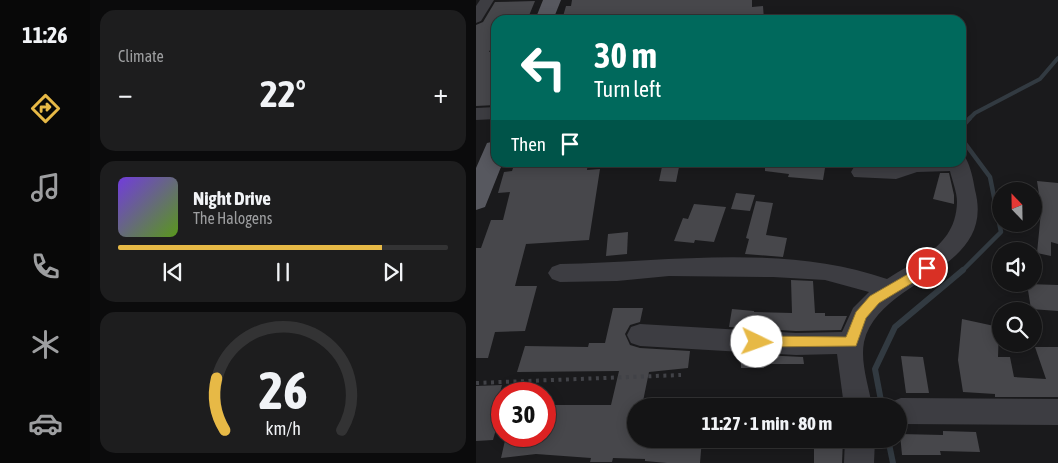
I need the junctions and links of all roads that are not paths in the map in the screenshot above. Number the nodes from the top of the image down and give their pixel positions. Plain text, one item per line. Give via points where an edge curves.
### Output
1 (552, 0) edge
2 (546, 15) edge
3 (491, 113) edge
4 (476, 114) edge
5 (491, 161) edge
6 (913, 167) edge
7 (961, 167) edge
8 (861, 172) dead end
9 (476, 201) edge
10 (560, 273) dead end
11 (890, 290) junction
12 (640, 335) dead end
13 (851, 343) junction
14 (857, 398) edge
15 (907, 411) edge
16 (1058, 412) edge
17 (860, 448) edge
18 (859, 463) edge

1 - 2 main road
3 - 4 street
5 - 9 main road
6 - 8 street via 896,172
7 - 11 street via 967,184 969,211 958,242 927,268
10 - 11 street via 669,267 773,268 825,271
11 - 13 street via 875,299 861,315
12 - 13 street via 796,344
13 - 14 street
15 - 16 street
17 - 18 street

